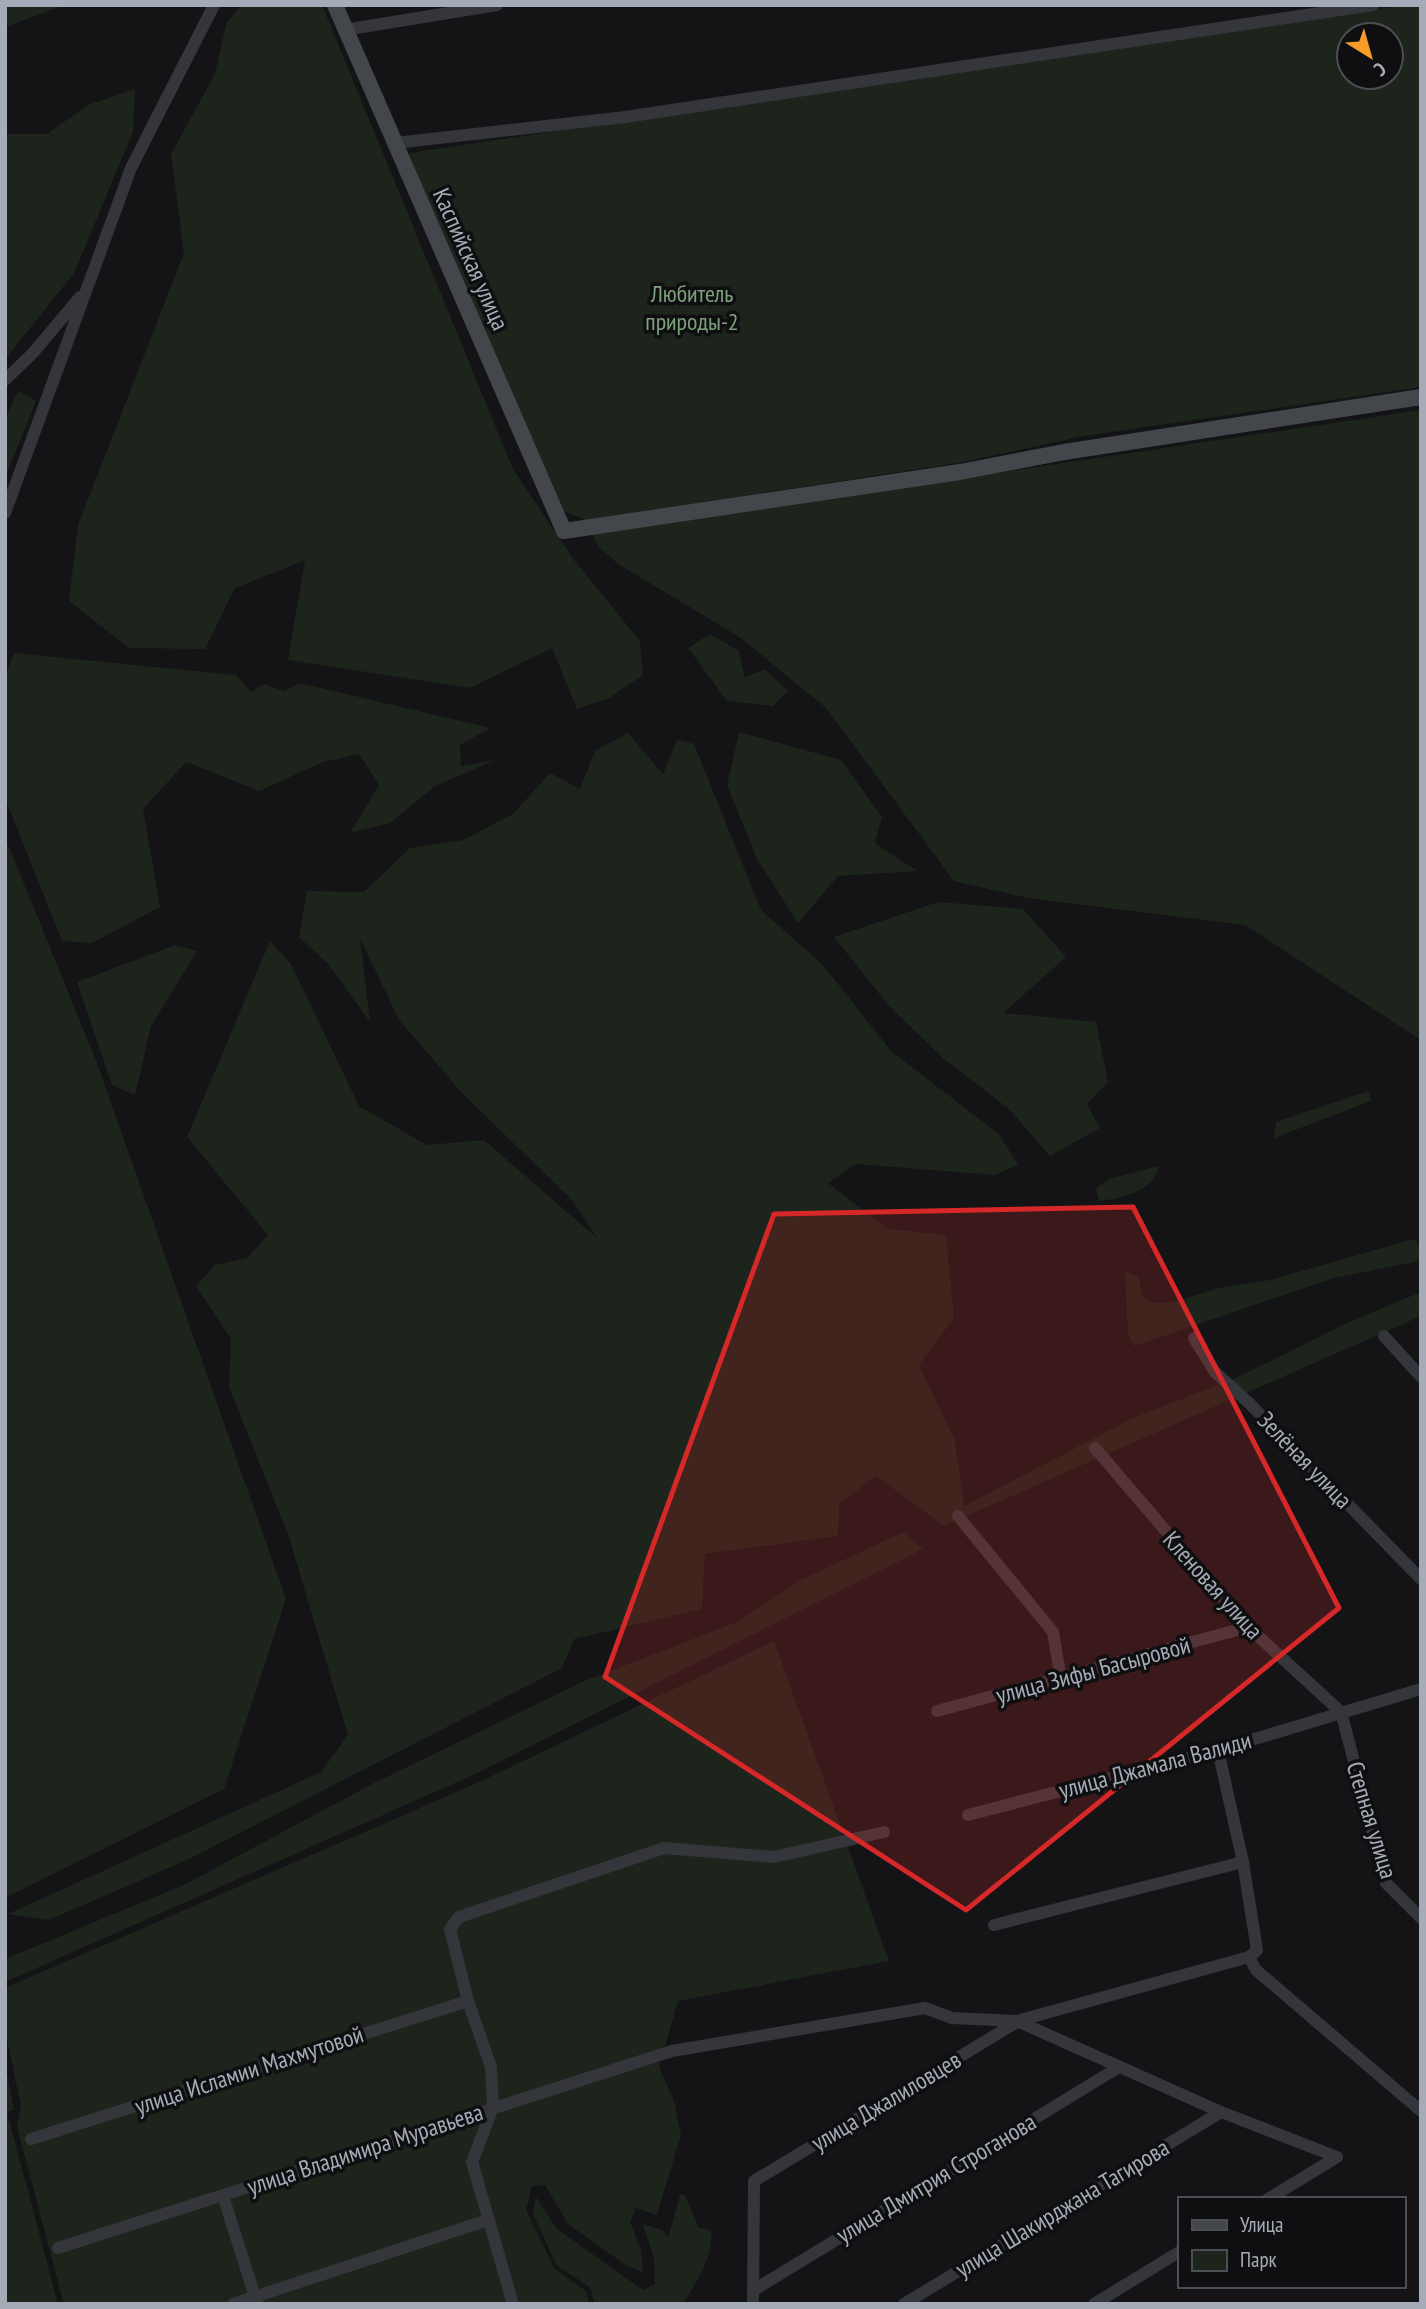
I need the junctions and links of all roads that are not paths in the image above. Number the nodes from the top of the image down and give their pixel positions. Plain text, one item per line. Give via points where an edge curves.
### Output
1 (214, 5) edge
2 (335, 5) edge
3 (497, 5) edge
4 (1373, 5) edge
5 (344, 30) junction
6 (395, 143) junction
7 (87, 288) junction
8 (5, 380) edge
9 (1421, 397) edge
10 (5, 513) edge
11 (1384, 1336) dead end
12 (1194, 1338) dead end
13 (1421, 1377) edge
14 (1095, 1448) dead end
15 (958, 1516) dead end
16 (1421, 1578) edge
17 (1248, 1627) junction
18 (1061, 1679) junction
19 (1421, 1689) edge
20 (937, 1711) dead end
21 (1341, 1712) junction
22 (1218, 1750) junction
23 (968, 1815) dead end
24 (884, 1832) dead end
25 (1243, 1862) junction
26 (1421, 1918) edge
27 (994, 1925) dead end
28 (1249, 1958) junction
29 (468, 2001) junction
30 (1017, 2021) junction
31 (1119, 2067) junction
32 (493, 2106) junction
33 (1421, 2111) edge
34 (1221, 2112) junction
35 (31, 2140) dead end
36 (223, 2196) junction
37 (1271, 2197) edge
38 (488, 2220) junction
39 (58, 2248) dead end
40 (1178, 2253) edge
41 (753, 2297) edge
42 (256, 2300) edge
43 (233, 2304) edge
44 (513, 2304) edge
45 (904, 2304) edge
46 (1094, 2304) edge

1 - 7 street via 131,168
2 - 5 street, Каспийская улица
3 - 5 street
4 - 6 street via 625,117
5 - 6 street, Каспийская улица
6 - 9 street, Каспийская улица via 564,531
7 - 8 street
7 - 10 street
11 - 13 street
12 - 16 street, Зелёная улица via 1215,1372
14 - 17 street, Кленовая улица
15 - 18 street via 1053,1632
17 - 18 street, улица Зифы Басыровой
17 - 21 street, Кленовая улица
18 - 20 street, улица Зифы Басыровой
19 - 21 street, улица Джамала Валиди
21 - 22 street, улица Джамала Валиди
21 - 26 street, Степная улица via 1387,1883
22 - 23 street, улица Джамала Валиди
22 - 25 street
24 - 29 street via 774,1857 664,1848 459,1917 450,1929
25 - 27 street
25 - 28 street via 1257,1950
28 - 30 street
28 - 33 street via 1256,1970
29 - 32 street via 491,2067
29 - 35 street, улица Исламии Махмутовой
30 - 31 street
30 - 32 street, улица Владимира Муравьева via 953,2018 925,2008 672,2050
30 - 41 street, улица Джалиловцев via 754,2181
31 - 34 street
31 - 41 street, улица Дмитрия Строганова
32 - 36 street, улица Владимира Муравьева
32 - 38 street via 472,2162
34 - 37 street via 1337,2157
34 - 45 street, улица Шакирджана Тагирова
36 - 39 street, улица Владимира Муравьева
36 - 42 street
38 - 42 street
38 - 44 street
40 - 46 street
42 - 43 street

